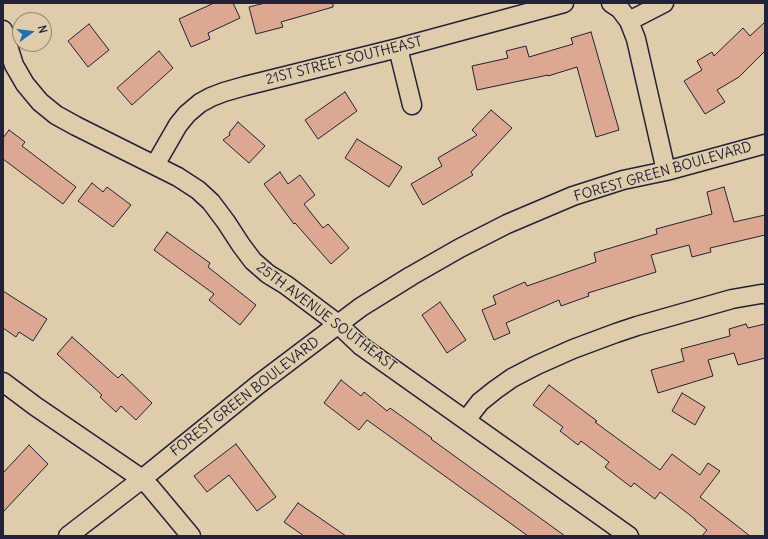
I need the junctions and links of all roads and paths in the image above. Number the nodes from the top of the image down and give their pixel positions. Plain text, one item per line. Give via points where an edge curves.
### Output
1 (564, 3) edge
2 (611, 3) edge
3 (664, 3) edge
4 (629, 21) junction
5 (3, 30) edge
6 (398, 48) junction
7 (412, 105) dead end
8 (765, 144) edge
9 (155, 165) junction
10 (666, 171) junction
11 (765, 294) edge
12 (338, 324) junction
13 (3, 382) edge
14 (466, 420) junction
15 (142, 479) junction
16 (68, 536) edge
17 (191, 536) edge
18 (629, 536) edge

1 - 6 street, 21ST STREET SOUTHEAST
2 - 4 street via 620,9
3 - 4 street
4 - 10 street via 636,40
5 - 9 street, 25TH AVENUE SOUTHEAST via 14,65 24,84 40,102 76,126
6 - 7 street
6 - 9 street, 21ST STREET SOUTHEAST via 233,89 211,97 187,114
8 - 10 street, FOREST GREEN BOULEVARD
9 - 12 street, 25TH AVENUE SOUTHEAST via 198,190 211,202 253,261
10 - 12 street, FOREST GREEN BOULEVARD via 623,180 573,196 507,224 411,276 361,306
11 - 14 street via 732,299 637,326 537,365 495,390 480,402
12 - 14 street, 25TH AVENUE SOUTHEAST via 361,346
12 - 15 street, FOREST GREEN BOULEVARD
13 - 15 street
14 - 18 street, 25TH AVENUE SOUTHEAST
15 - 16 street, FOREST GREEN BOULEVARD
15 - 17 street

